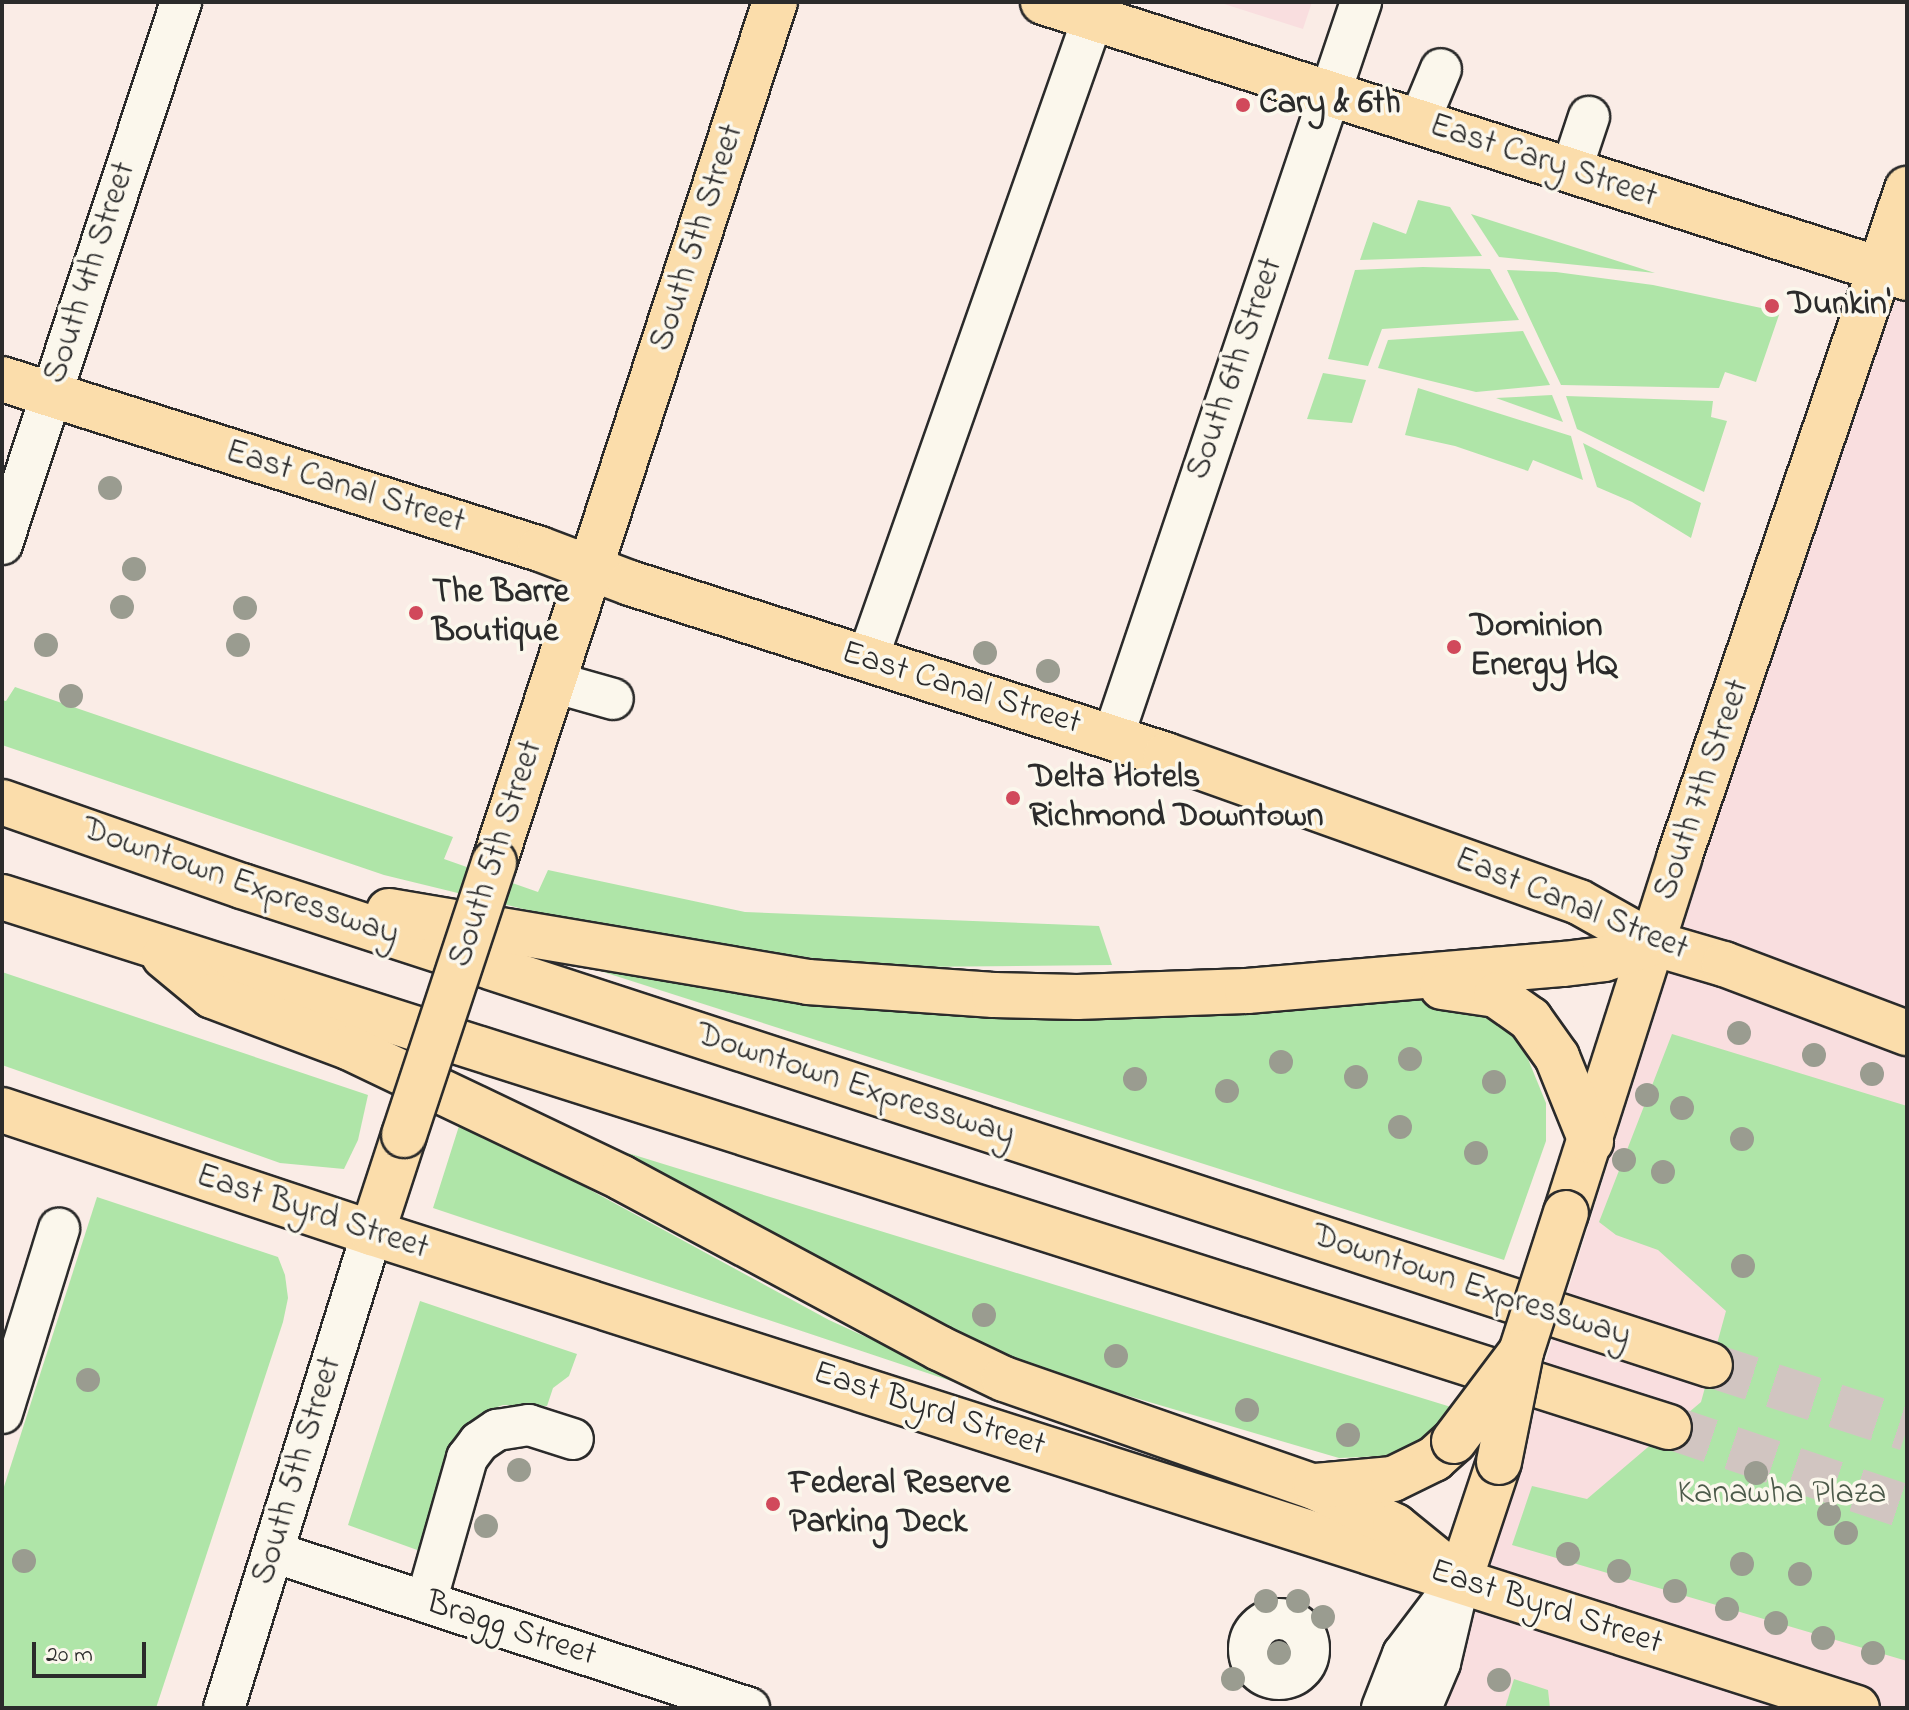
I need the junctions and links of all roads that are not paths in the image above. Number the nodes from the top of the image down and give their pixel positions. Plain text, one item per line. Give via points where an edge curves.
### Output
1 (181, 2) edge
2 (775, 2) edge
3 (1043, 2) edge
4 (1361, 2) edge
5 (1093, 18) junction
6 (1441, 69) dead end
7 (1330, 94) junction
8 (1589, 117) dead end
9 (1419, 122) junction
10 (1571, 171) junction
11 (1907, 189) edge
12 (1894, 274) edge
13 (2, 379) edge
14 (50, 395) junction
15 (2, 544) edge
16 (590, 568) junction
17 (867, 660) junction
18 (553, 682) junction
19 (613, 699) dead end
20 (1113, 737) junction
21 (2, 802) edge
22 (242, 886) junction
23 (2, 897) edge
24 (146, 942) junction
25 (1652, 943) junction
26 (1370, 979) junction
27 (1907, 1033) edge
28 (2, 1110) edge
29 (1591, 1141) junction
30 (59, 1229) dead end
31 (372, 1233) junction
32 (1521, 1352) junction
33 (1710, 1365) tunnel mouth
34 (2, 1413) edge
35 (1669, 1427) tunnel mouth
36 (573, 1439) dead end
37 (1314, 1487) junction
38 (273, 1552) junction
39 (1460, 1579) junction
40 (426, 1602) junction
41 (224, 1708) edge
42 (749, 1708) edge
43 (1382, 1708) edge
44 (1421, 1708) edge
45 (1857, 1708) edge

1 - 14 street, South 4th Street
2 - 16 main road, South 5th Street
3 - 5 main road, East Cary Street
4 - 7 street, South 6th Street
5 - 7 main road, East Cary Street
5 - 17 street
6 - 9 street
7 - 9 main road, East Cary Street
7 - 20 street, South 6th Street
8 - 10 street
9 - 10 main road, East Cary Street
10 - 12 main road, East Cary Street
11 - 12 main road, South 7th Street
12 - 25 main road, South 7th Street
13 - 14 main road, East Canal Street
14 - 15 street, South 4th Street
14 - 16 main road, East Canal Street
16 - 17 main road, East Canal Street
16 - 18 main road, South 5th Street
17 - 20 main road, East Canal Street
18 - 19 street
18 - 31 main road, South 5th Street, bridge
20 - 25 main road, East Canal Street via 1579,902
21 - 22 main road, Downtown Expressway
22 - 26 main road via 808,982 1077,997 1247,991
22 - 33 main road, Downtown Expressway
23 - 24 main road
24 - 35 main road
24 - 37 main road via 212,996 350,1048 622,1178 1004,1379
25 - 26 main road via 1604,959
25 - 27 main road, East Canal Street via 1724,964
25 - 29 main road, South 7th Street
26 - 29 main road via 1479,990 1510,1003 1530,1019 1557,1057
28 - 31 main road, East Byrd Street
29 - 32 main road, South 7th Street, bridge
30 - 34 street
31 - 38 street, South 5th Street
31 - 39 main road, East Byrd Street
32 - 37 main road, bridge via 1454,1441 1434,1459 1393,1479
32 - 39 main road, South 7th Street, bridge via 1499,1462
36 - 40 street via 529,1425 497,1430 479,1442 467,1458
37 - 39 main road via 1395,1526
38 - 40 street, Bragg Street
38 - 41 street, South 5th Street
39 - 43 street, South 7th Street via 1403,1654
39 - 44 street, South 7th Street via 1440,1663
39 - 45 main road, East Byrd Street
40 - 42 street, Bragg Street

